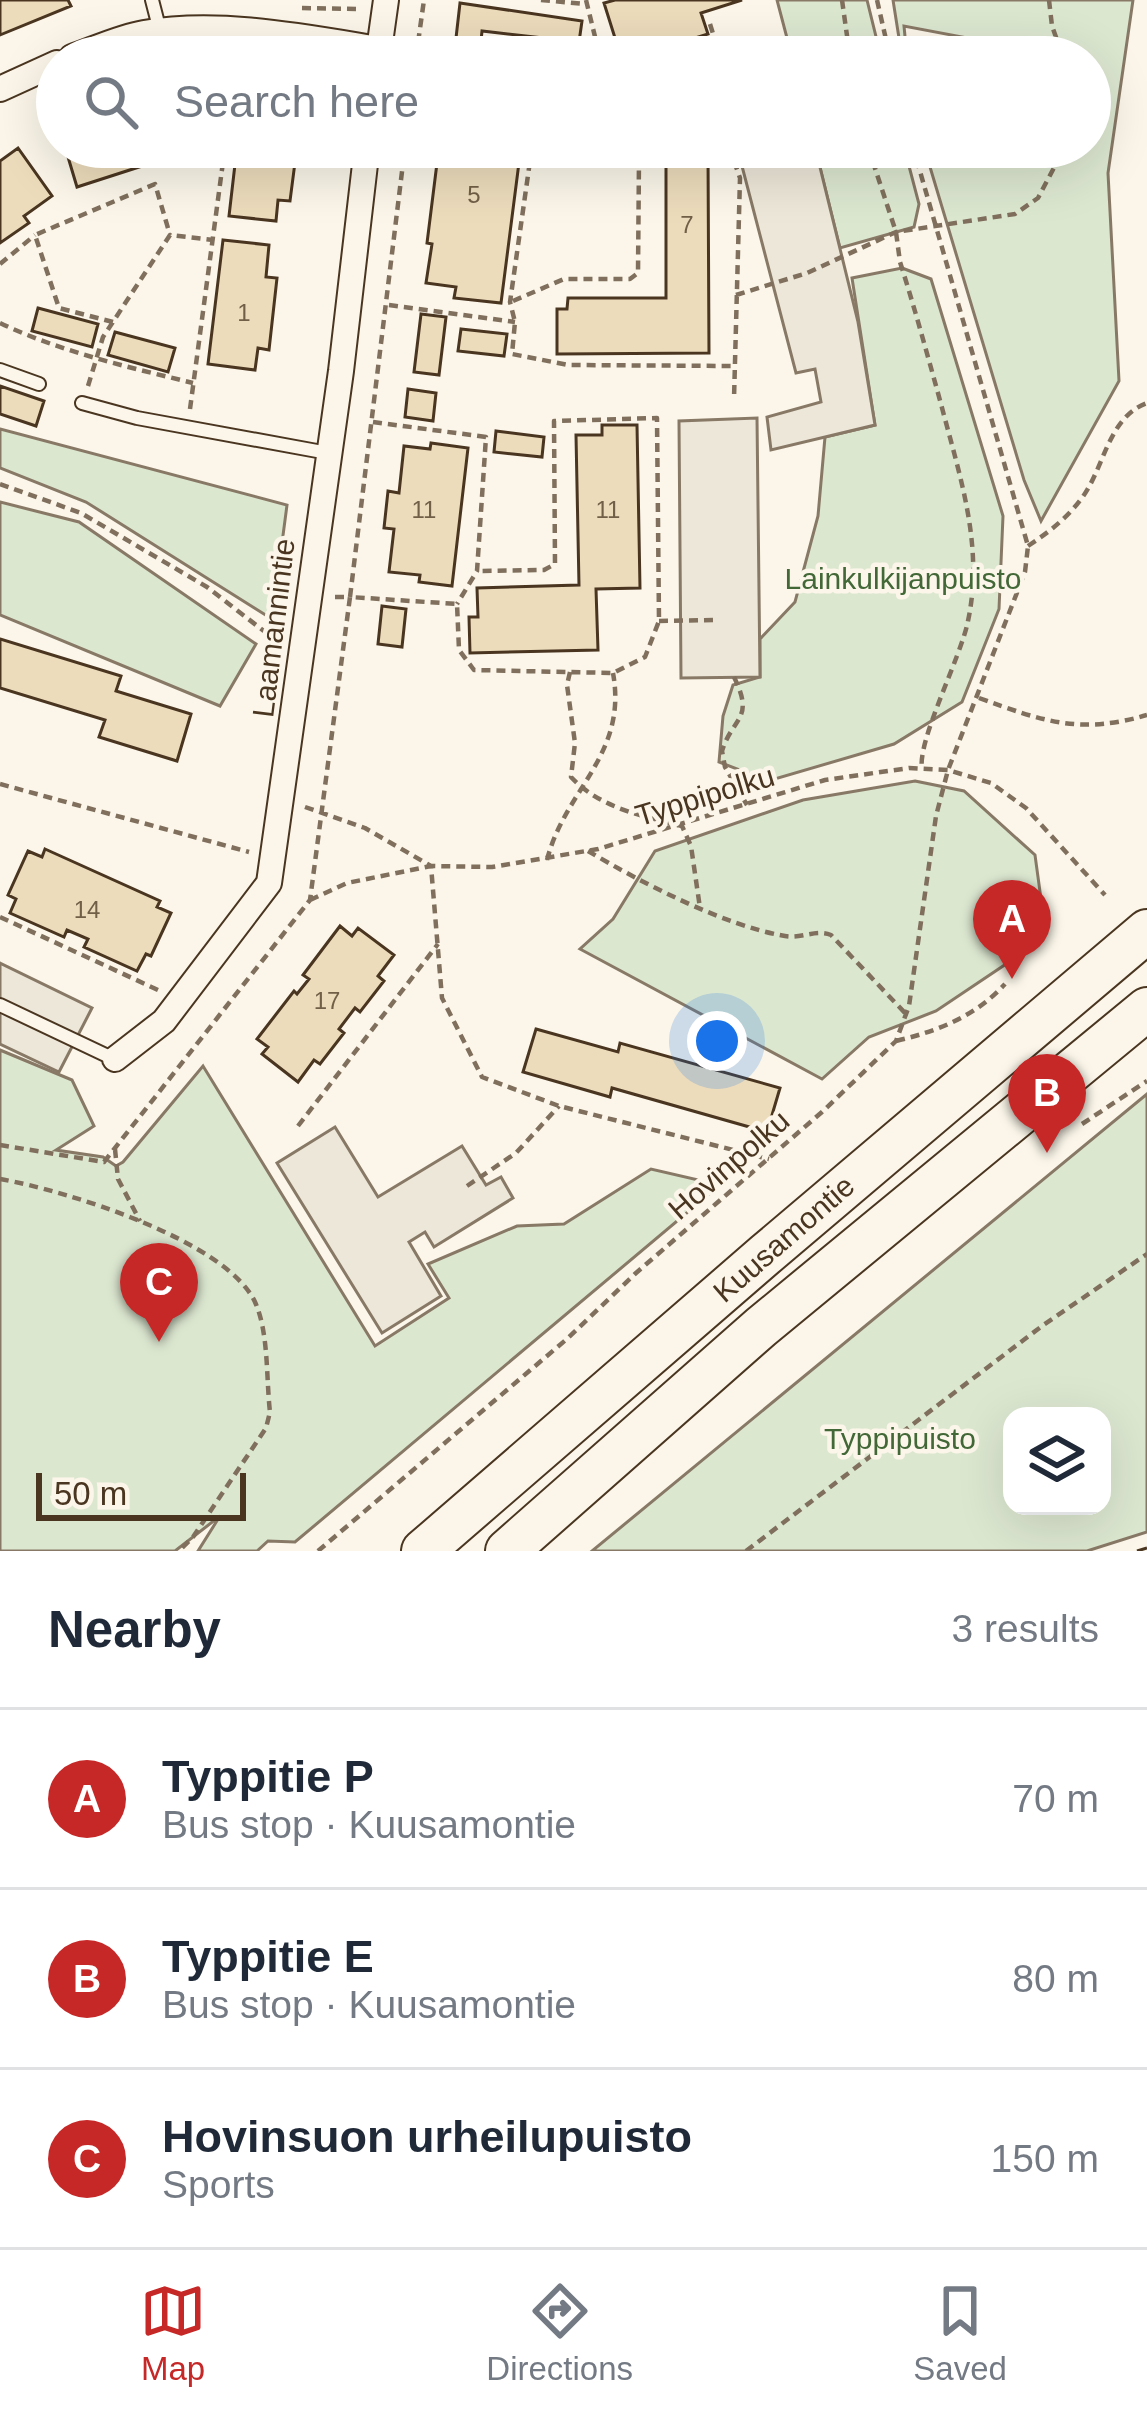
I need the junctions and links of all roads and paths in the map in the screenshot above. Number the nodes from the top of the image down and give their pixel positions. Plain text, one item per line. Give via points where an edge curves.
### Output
1 (152, 0) edge
2 (386, 0) edge
3 (424, 0) edge
4 (541, 0) edge
5 (842, 0) edge
6 (877, 0) edge
7 (1048, 0) edge
8 (586, 2) edge
9 (710, 24) dead end
10 (160, 32) junction
11 (134, 36) edge
12 (284, 36) edge
13 (381, 36) edge
14 (419, 36) edge
15 (595, 36) edge
16 (713, 36) edge
17 (847, 36) edge
18 (885, 36) edge
19 (1056, 36) edge
20 (36, 73) edge
21 (0, 89) edge
22 (222, 168) edge
23 (365, 168) edge
24 (403, 168) edge
25 (529, 168) edge
26 (639, 168) edge
27 (736, 168) edge
28 (875, 168) edge
29 (919, 168) edge
30 (1054, 168) edge
31 (934, 226) junction
32 (896, 232) junction
33 (35, 235) junction
34 (170, 235) junction
35 (213, 239) junction
36 (0, 264) edge
37 (736, 295) junction
38 (510, 302) junction
39 (387, 305) junction
40 (113, 322) junction
41 (514, 322) junction
42 (0, 323) edge
43 (97, 359) junction
44 (733, 366) junction
45 (0, 370) edge
46 (39, 383) dead end
47 (193, 383) junction
48 (734, 399) dead end
49 (1147, 403) edge
50 (82, 404) joint
51 (373, 422) junction
52 (188, 428) junction
53 (328, 453) junction
54 (0, 484) edge
55 (1028, 546) junction
56 (477, 571) junction
57 (307, 596) junction
58 (350, 597) junction
59 (458, 604) junction
60 (718, 620) dead end
61 (659, 622) junction
62 (284, 628) dead end
63 (570, 672) junction
64 (613, 673) junction
65 (734, 677) dead end
66 (976, 697) junction
67 (1147, 715) edge
68 (922, 769) junction
69 (948, 770) junction
70 (0, 784) edge
71 (582, 789) junction
72 (282, 800) junction
73 (747, 805) junction
74 (682, 826) junction
75 (588, 851) junction
76 (254, 854) dead end
77 (547, 860) junction
78 (431, 866) junction
79 (1106, 896) dead end
80 (310, 900) dead end
81 (700, 908) junction
82 (0, 917) edge
83 (1147, 932) edge
84 (438, 944) junction
85 (1005, 984) dead end
86 (158, 991) dead end
87 (0, 1005) edge
88 (1147, 1009) edge
89 (906, 1013) junction
90 (896, 1041) junction
91 (115, 1059) joint
92 (1147, 1081) edge
93 (559, 1106) junction
94 (1082, 1124) dead end
95 (298, 1126) dead end
96 (0, 1145) edge
97 (115, 1148) dead end
98 (57, 1157) dead end
99 (769, 1160) junction
100 (0, 1179) edge
101 (466, 1186) dead end
102 (140, 1222) junction
103 (1147, 1254) edge
104 (178, 1551) edge
105 (318, 1551) edge
106 (423, 1551) edge
107 (507, 1551) edge
108 (746, 1551) edge

1 - 10 lane
2 - 13 street
3 - 14 path
4 - 8 path
5 - 17 path
6 - 18 path
7 - 19 path
8 - 15 path
9 - 16 path
10 - 11 street
10 - 12 street
20 - 21 street
22 - 35 path
23 - 53 street, Laamannintie
24 - 39 path
25 - 38 path
26 - 38 path via 638,273 564,279
27 - 37 path
28 - 32 path
29 - 31 path
30 - 31 path via 1038,198 1015,214
31 - 32 path
31 - 55 path
32 - 37 path
32 - 68 path via 975,551 968,622 919,753
33 - 34 path via 155,184
33 - 36 path
33 - 40 path via 59,308
34 - 35 path
34 - 40 path
35 - 47 path
37 - 44 path
38 - 41 path
39 - 41 path
39 - 51 path
40 - 43 path
41 - 44 path via 512,354 568,365
42 - 43 path
43 - 47 path
43 - 50 path
44 - 48 path
45 - 46 lane
47 - 52 path
49 - 55 path via 1123,417 1064,521
50 - 52 lane
51 - 56 path via 487,437
51 - 58 path
52 - 53 lane
53 - 57 street, Laamannintie
54 - 62 path via 81,513 207,587 282,646
55 - 66 path, Hovinpolku
56 - 59 path
56 - 61 path via 555,564 554,421 657,418
57 - 58 path
57 - 72 street, Laamannintie
58 - 59 path
59 - 63 path via 459,650 474,670
60 - 61 path
61 - 64 path via 645,657
63 - 64 path
63 - 71 path via 571,777
64 - 71 path via 610,730
65 - 73 path via 743,718 722,751
66 - 67 path via 1043,722 1109,726
66 - 69 path, Hovinpolku
68 - 69 path, Typpipolku
68 - 73 path, Typpipolku via 825,780
69 - 79 path, Typpipolku via 991,783 1026,808
69 - 89 path, Hovinpolku
70 - 76 path
71 - 74 path
71 - 77 path via 555,829
72 - 78 path, Typpipolku via 365,828
72 - 91 street, Laamannintie via 269,883 164,1022
73 - 74 path, Typpipolku
74 - 75 path, Typpipolku
74 - 81 path
75 - 77 path, Typpipolku
75 - 81 path
77 - 78 path, Typpipolku
78 - 80 path via 347,883
78 - 84 path
81 - 89 path via 788,937 831,935
82 - 86 path
83 - 106 highway, Kuusamontie
84 - 93 path via 442,998 482,1078
84 - 95 path
85 - 90 path via 986,1005
87 - 91 lane
88 - 107 highway, Kuusamontie via 761,1327
89 - 90 path, Hovinpolku
90 - 99 path, Hovinpolku
92 - 94 path
93 - 99 path
93 - 101 path via 516,1153
96 - 98 path
97 - 102 path via 118,1179
99 - 105 path, Hovinpolku
100 - 102 path
102 - 104 path via 244,1284 261,1327 266,1428
103 - 108 path

